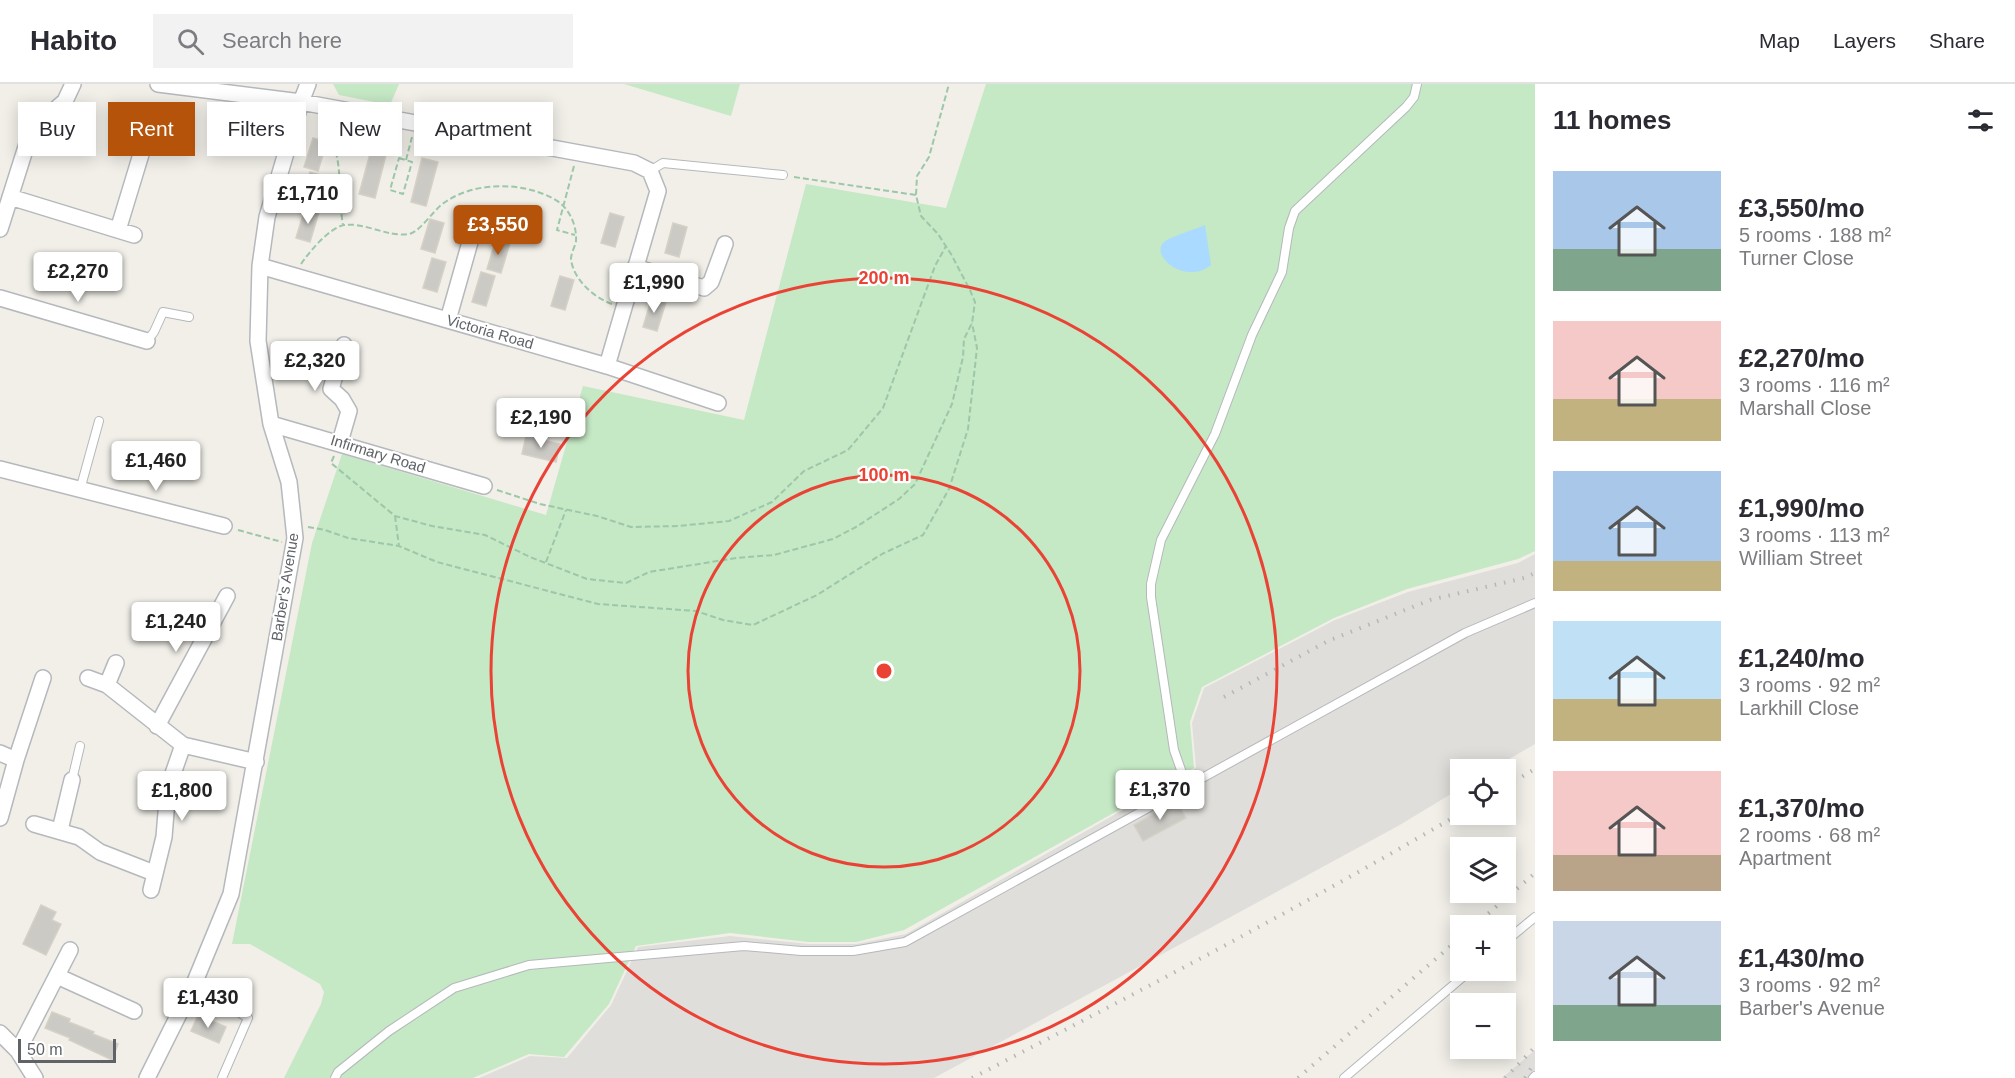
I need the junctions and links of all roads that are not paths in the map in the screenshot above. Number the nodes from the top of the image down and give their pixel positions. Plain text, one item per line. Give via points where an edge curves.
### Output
1 (73, 84) edge
2 (158, 84) edge
3 (308, 84) edge
4 (1417, 84) edge
5 (301, 102) joint
6 (306, 103) edge
7 (140, 156) edge
8 (285, 156) edge
9 (650, 171) junction
10 (783, 175) road end
11 (10, 197) junction
12 (0, 229) edge
13 (118, 230) junction
14 (134, 235) dead end
15 (472, 235) dead end
16 (725, 244) dead end
17 (260, 266) junction
18 (636, 267) junction
19 (0, 298) edge
20 (189, 317) dead end
21 (448, 320) junction
22 (147, 341) joint
23 (344, 345) dead end
24 (607, 366) junction
25 (718, 403) dead end
26 (99, 421) dead end
27 (271, 424) junction
28 (340, 442) junction
29 (0, 469) edge
30 (484, 486) road end
31 (80, 490) junction
32 (224, 526) road end
33 (227, 597) dead end
34 (1535, 603) edge
35 (116, 663) dead end
36 (43, 678) dead end
37 (88, 678) dead end
38 (107, 685) junction
39 (157, 726) junction
40 (183, 745) junction
41 (80, 746) dead end
42 (0, 753) edge
43 (16, 760) junction
44 (256, 762) junction
45 (72, 780) joint
46 (1187, 787) junction
47 (0, 818) edge
48 (34, 824) dead end
49 (60, 830) junction
50 (154, 873) junction
51 (151, 890) dead end
52 (1535, 917) edge
53 (1516, 933) edge
54 (70, 950) dead end
55 (57, 976) junction
56 (1458, 981) edge
57 (194, 984) junction
58 (134, 1011) dead end
59 (0, 1033) edge
60 (23, 1065) edge
61 (35, 1078) edge
62 (147, 1078) edge
63 (222, 1078) edge
64 (334, 1078) edge
65 (1344, 1078) edge

1 - 11 street via 65,101 32,131
2 - 5 street
3 - 5 street, Barber's Avenue
4 - 46 lane via 1406,107 1295,211 1282,272 1252,335 1215,434 1161,540 1151,597 1174,750
6 - 9 street via 634,163
7 - 13 street
8 - 17 street, Barber's Avenue via 267,217
9 - 10 lane via 663,163
9 - 18 street via 658,191
11 - 12 street
11 - 13 street
13 - 14 street
15 - 21 street
16 - 18 street via 711,282 704,288
17 - 21 street, Victoria Road
17 - 27 street, Barber's Avenue via 258,341
18 - 24 street
19 - 22 street
20 - 22 lane via 163,312
21 - 24 street, Victoria Road
23 - 28 street via 331,389 349,411
24 - 25 street, Victoria Road
26 - 31 lane
27 - 28 street, Infirmary Road
27 - 44 street, Barber's Avenue via 289,482 295,532
28 - 30 street, Infirmary Road
29 - 31 street
31 - 32 street
33 - 39 street
34 - 46 lane via 1466,633
35 - 38 street
36 - 43 street
37 - 38 street
38 - 39 street
39 - 40 street
40 - 44 street
40 - 50 street via 168,788 164,837
41 - 45 lane
42 - 43 street
43 - 47 street
44 - 57 street, Barber's Avenue via 231,894
45 - 49 street
46 - 64 lane via 905,942 853,951 744,946 529,965 454,988 389,1031
48 - 49 street
49 - 50 street via 79,837 100,852
50 - 51 street
52 - 53 lane
54 - 55 street
55 - 58 street
55 - 60 street
56 - 65 lane
57 - 62 street, Barber's Avenue
57 - 63 lane via 248,1018
59 - 60 street
60 - 61 street

